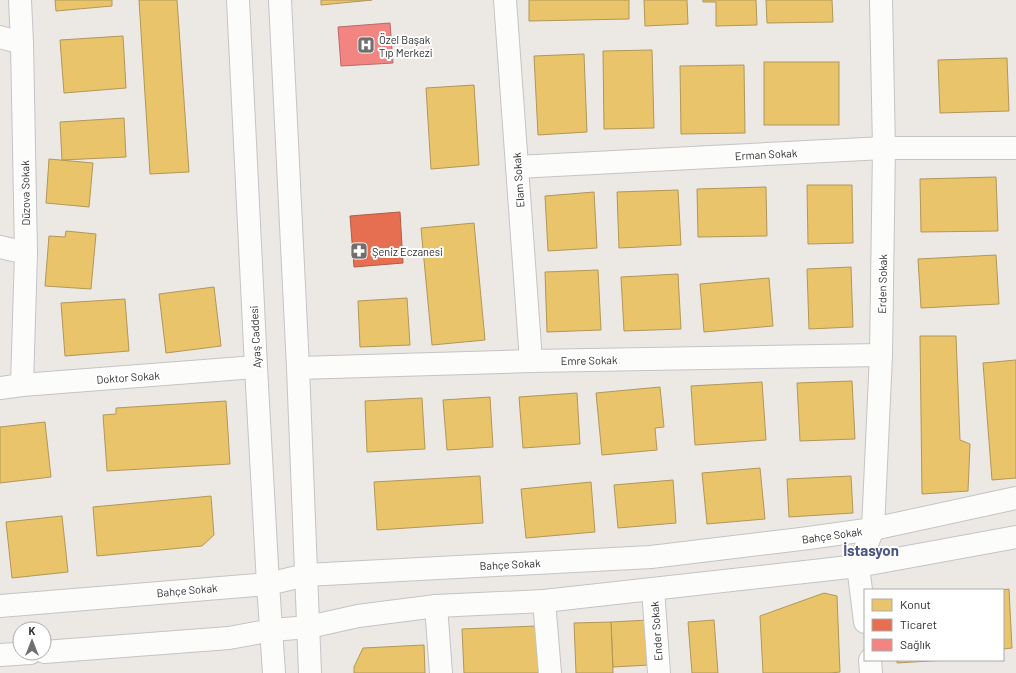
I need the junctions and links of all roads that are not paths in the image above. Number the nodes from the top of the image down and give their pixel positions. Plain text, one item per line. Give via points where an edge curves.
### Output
1 (20, 0) edge
2 (238, 0) edge
3 (280, 0) edge
4 (505, 0) edge
5 (881, 0) edge
6 (0, 37) edge
7 (22, 43) junction
8 (884, 148) junction
9 (1016, 148) edge
10 (517, 167) junction
11 (0, 246) edge
12 (26, 252) junction
13 (881, 355) junction
14 (531, 361) junction
15 (256, 367) junction
16 (298, 368) junction
17 (22, 385) junction
18 (0, 388) edge
19 (1016, 498) edge
20 (873, 529) junction
21 (1016, 536) edge
22 (858, 566) junction
23 (306, 575) junction
24 (268, 584) junction
25 (653, 589) junction
26 (544, 602) junction
27 (0, 606) edge
28 (436, 606) junction
29 (864, 614) edge
30 (309, 627) junction
31 (272, 630) junction
32 (52, 651) edge
33 (12, 654) edge
34 (0, 655) edge
35 (870, 661) edge
36 (274, 673) edge
37 (310, 673) edge
38 (441, 673) edge
39 (550, 673) edge
40 (659, 673) edge
41 (871, 673) edge

1 - 7 street, Düzova Sokak
2 - 15 street, Ayaş Caddesi
3 - 16 street
4 - 10 street, Elam Sokak
5 - 8 street, Erden Sokak
6 - 7 street
7 - 12 street, Düzova Sokak
8 - 9 street, Erman Sokak
8 - 10 street, Erman Sokak
8 - 13 street, Erden Sokak
10 - 14 street, Elam Sokak
11 - 12 street
12 - 17 street, Düzova Sokak
13 - 14 street, Emre Sokak
13 - 20 street, Erden Sokak
14 - 16 street, Emre Sokak
15 - 17 street, Doktor Sokak
15 - 24 street, Ayaş Caddesi
16 - 23 street
17 - 18 street, Doktor Sokak
19 - 20 street, Bahçe Sokak
20 - 22 street, Erden Sokak
20 - 23 street, Bahçe Sokak via 651,557
21 - 22 street
22 - 25 street
22 - 29 street
23 - 24 street, Bahçe Sokak
23 - 30 street
24 - 27 street, Bahçe Sokak
24 - 31 street, Ayaş Caddesi
25 - 26 street
25 - 40 street, Ender Sokak
26 - 28 street
26 - 39 street
28 - 30 street via 358,616
28 - 38 street
30 - 31 street
30 - 37 street
31 - 32 street via 230,638
31 - 36 street, Ayaş Caddesi
33 - 34 street
35 - 41 street

